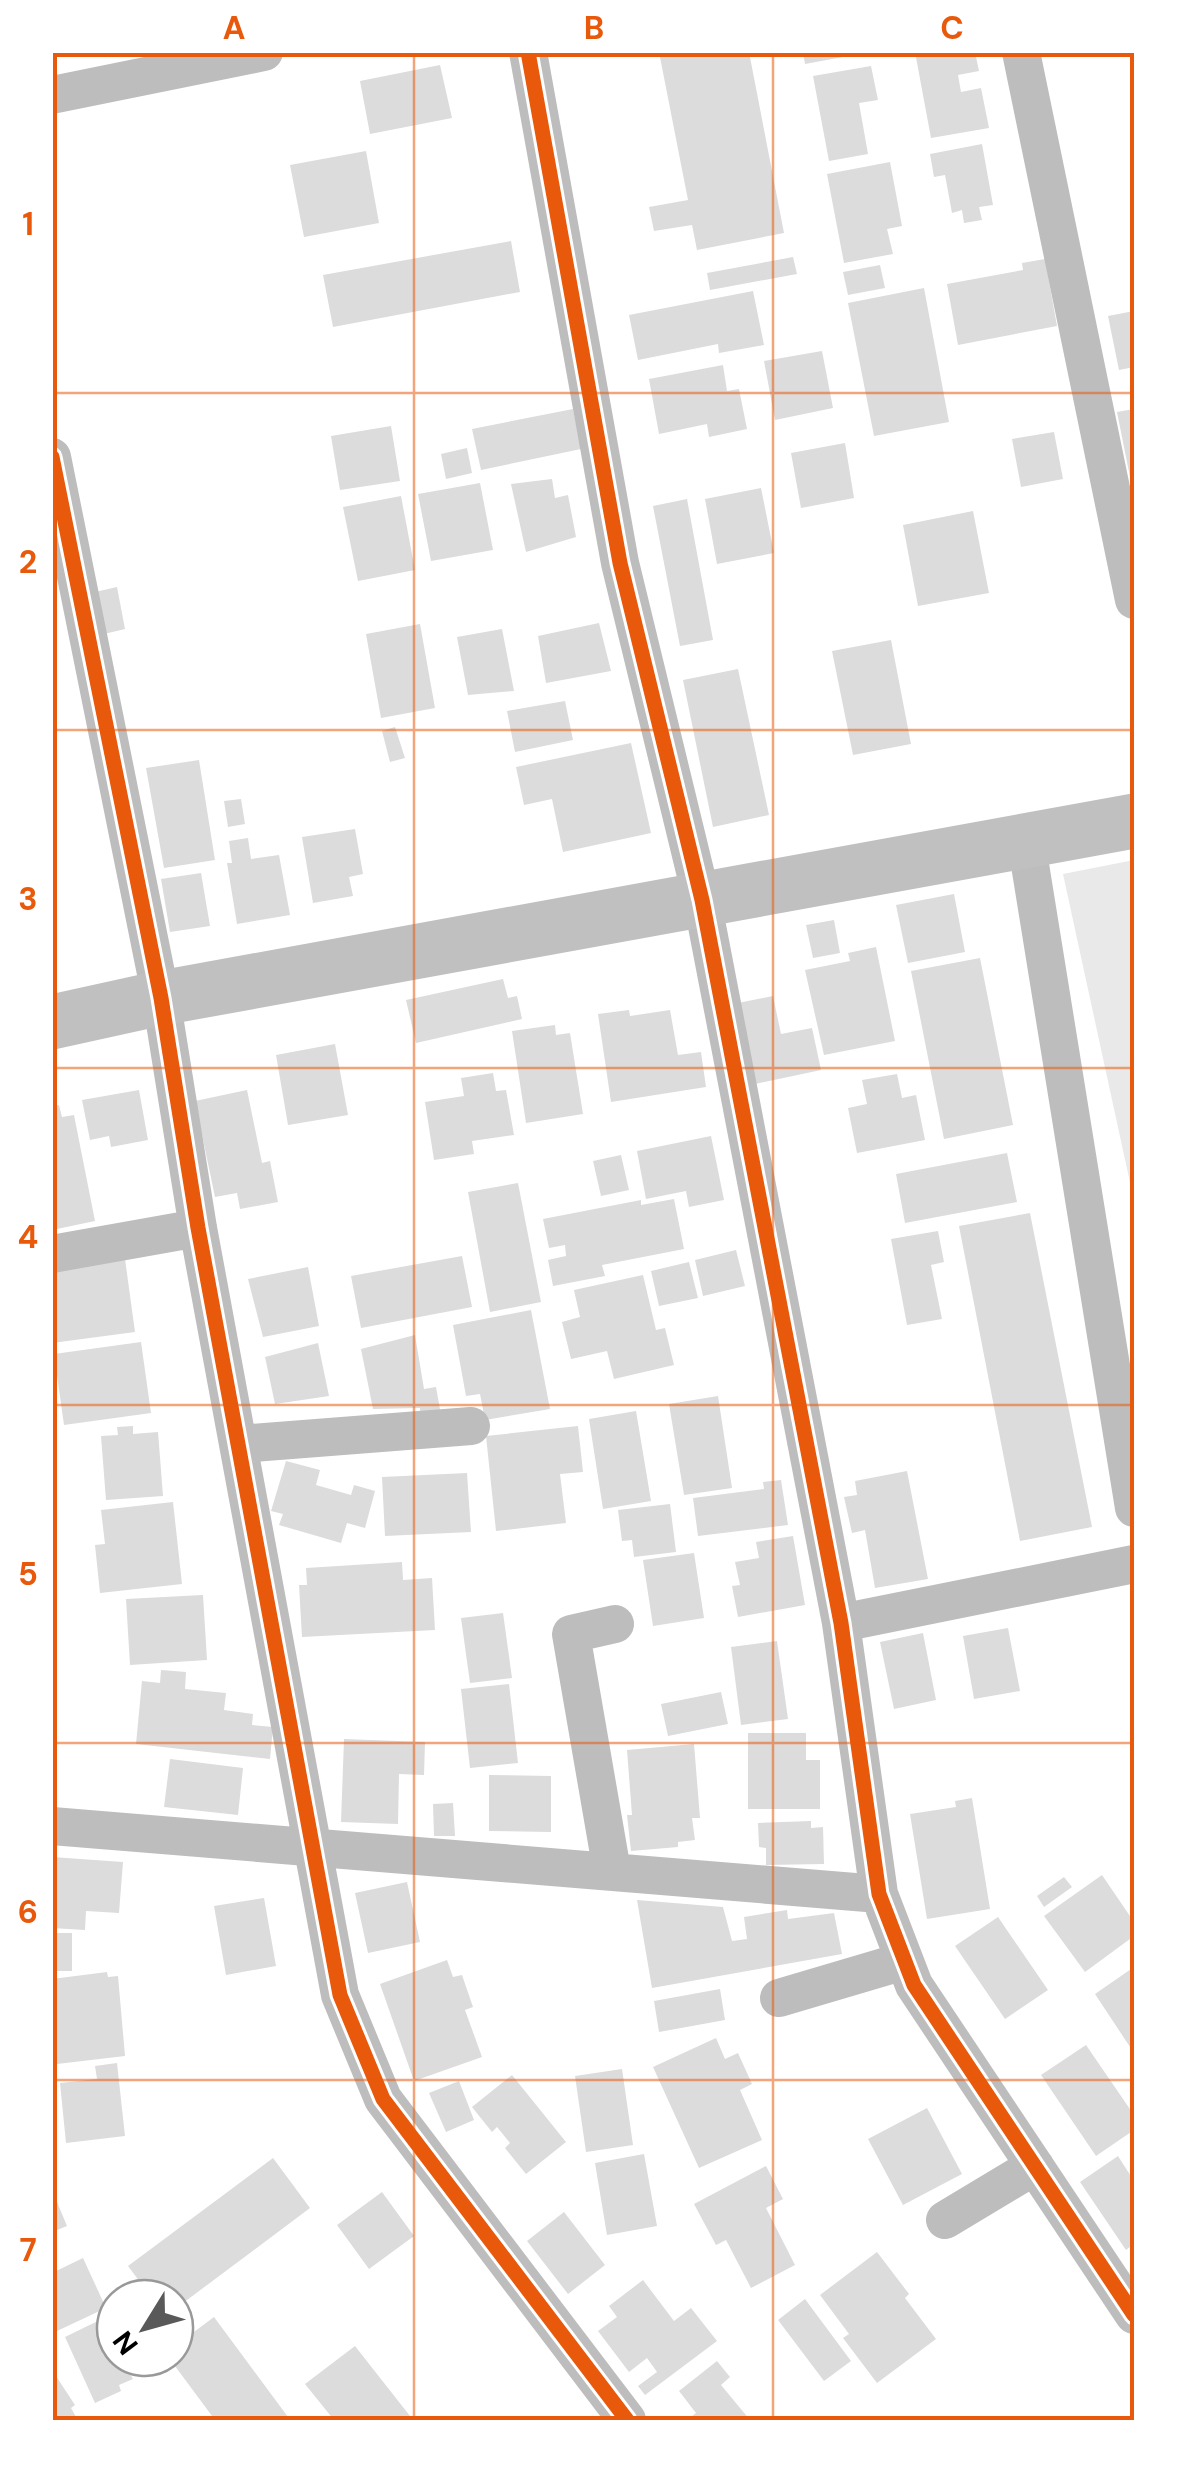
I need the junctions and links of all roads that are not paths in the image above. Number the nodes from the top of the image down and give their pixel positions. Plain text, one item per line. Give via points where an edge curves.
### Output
1 (264, 52) edge
2 (528, 52) edge
3 (1021, 52) edge
4 (52, 95) edge
5 (52, 457) edge
6 (1134, 600) edge
7 (1134, 821) edge
8 (1026, 840) junction
9 (702, 900) junction
10 (161, 998) junction
11 (52, 1022) edge
12 (198, 1228) junction
13 (52, 1254) edge
14 (471, 1426) dead end
15 (238, 1444) junction
16 (1134, 1508) edge
17 (1134, 1564) edge
18 (840, 1622) junction
19 (616, 1624) dead end
20 (52, 1826) edge
21 (313, 1845) junction
22 (612, 1870) junction
23 (878, 1894) junction
24 (904, 1961) junction
25 (778, 1998) dead end
26 (1035, 2166) junction
27 (944, 2220) dead end
28 (1134, 2316) edge
29 (627, 2420) edge

1 - 4 street
2 - 9 street via 620,563
3 - 6 street
5 - 10 street
7 - 8 street
8 - 9 street
8 - 16 street
9 - 10 street
9 - 18 street
10 - 11 street
10 - 12 street
12 - 13 street
12 - 15 street
14 - 15 street
15 - 21 street
17 - 18 street
18 - 23 street
19 - 22 street via 571,1634
20 - 21 street
21 - 22 street
21 - 29 street via 340,1995 383,2099
22 - 23 street
23 - 24 street
24 - 25 street
24 - 26 street via 914,1986
26 - 27 street
26 - 28 street

